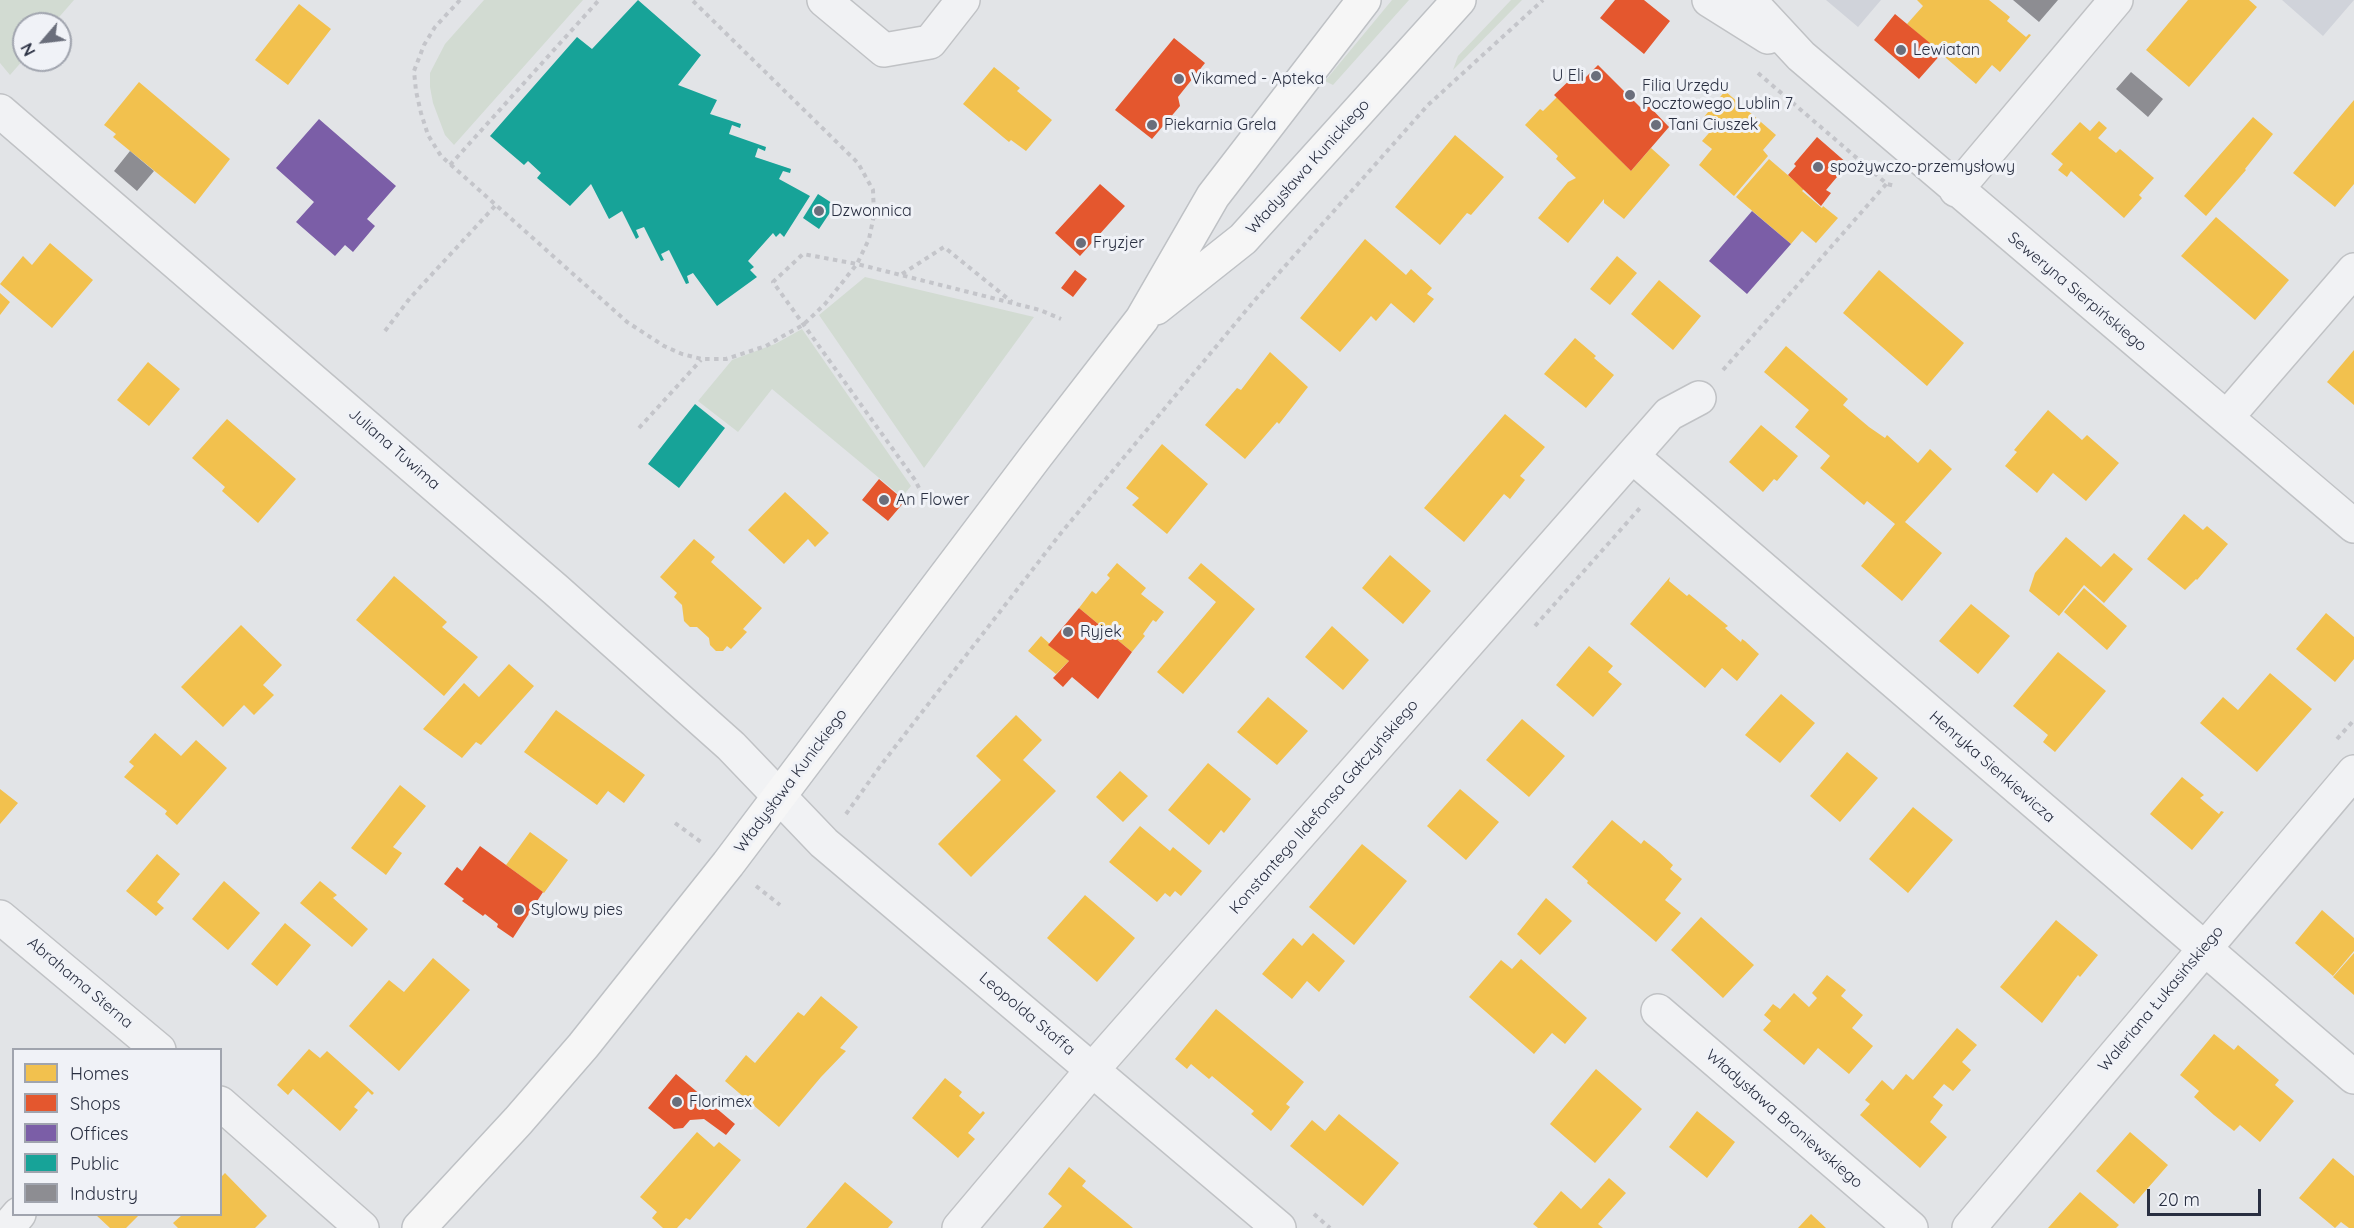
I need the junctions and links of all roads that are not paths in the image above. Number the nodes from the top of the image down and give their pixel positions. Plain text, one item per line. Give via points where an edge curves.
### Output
1 (824, 0) edge
2 (963, 0) edge
3 (1364, 0) edge
4 (1459, 0) edge
5 (1708, 0) edge
6 (1749, 0) edge
7 (2116, 0) edge
8 (1801, 56) junction
9 (0, 111) edge
10 (1956, 190) junction
11 (2354, 270) edge
12 (1142, 319) junction
13 (1699, 398) road end
14 (2228, 417) junction
15 (1632, 456) junction
16 (2354, 526) edge
17 (2354, 771) edge
18 (778, 798) junction
19 (0, 917) edge
20 (2203, 949) junction
21 (1658, 1011) dead end
22 (157, 1048) edge
23 (1093, 1069) junction
24 (2354, 1077) edge
25 (222, 1105) edge
26 (18, 1216) edge
27 (7, 1228) edge
28 (362, 1228) edge
29 (419, 1228) edge
30 (959, 1228) edge
31 (1279, 1228) edge
32 (1911, 1228) edge
33 (1969, 1228) edge

1 - 2 street via 884,50 930,42
3 - 12 main road, Władysława Kunickiego via 1213,196
4 - 12 main road, Władysława Kunickiego via 1243,239
5 - 8 street, Seweryna Sierpińskiego
6 - 8 street, Seweryna Sierpińskiego
7 - 10 street
8 - 10 street, Seweryna Sierpińskiego
9 - 18 street, Juliana Tuwima via 556,590 730,746
10 - 14 street, Seweryna Sierpińskiego
11 - 14 street
12 - 18 main road, Władysława Kunickiego
13 - 15 street, Konstantego Ildefonsa Gałczyńskiego via 1669,414
14 - 16 street, Seweryna Sierpińskiego
15 - 20 street, Henryka Sienkiewicza
15 - 23 street, Konstantego Ildefonsa Gałczyńskiego
17 - 20 street, Waleriana Łukasińskiego
18 - 23 street, Leopolda Staffa via 824,843
18 - 29 main road, Władysława Kunickiego via 583,1046
19 - 22 street, Abrahama Sterna
20 - 24 street, Henryka Sienkiewicza
20 - 33 street, Waleriana Łukasińskiego
21 - 32 street, Władysława Broniewskiego
23 - 30 street, Konstantego Ildefonsa Gałczyńskiego
23 - 31 street, Leopolda Staffa
25 - 28 street
26 - 27 street

